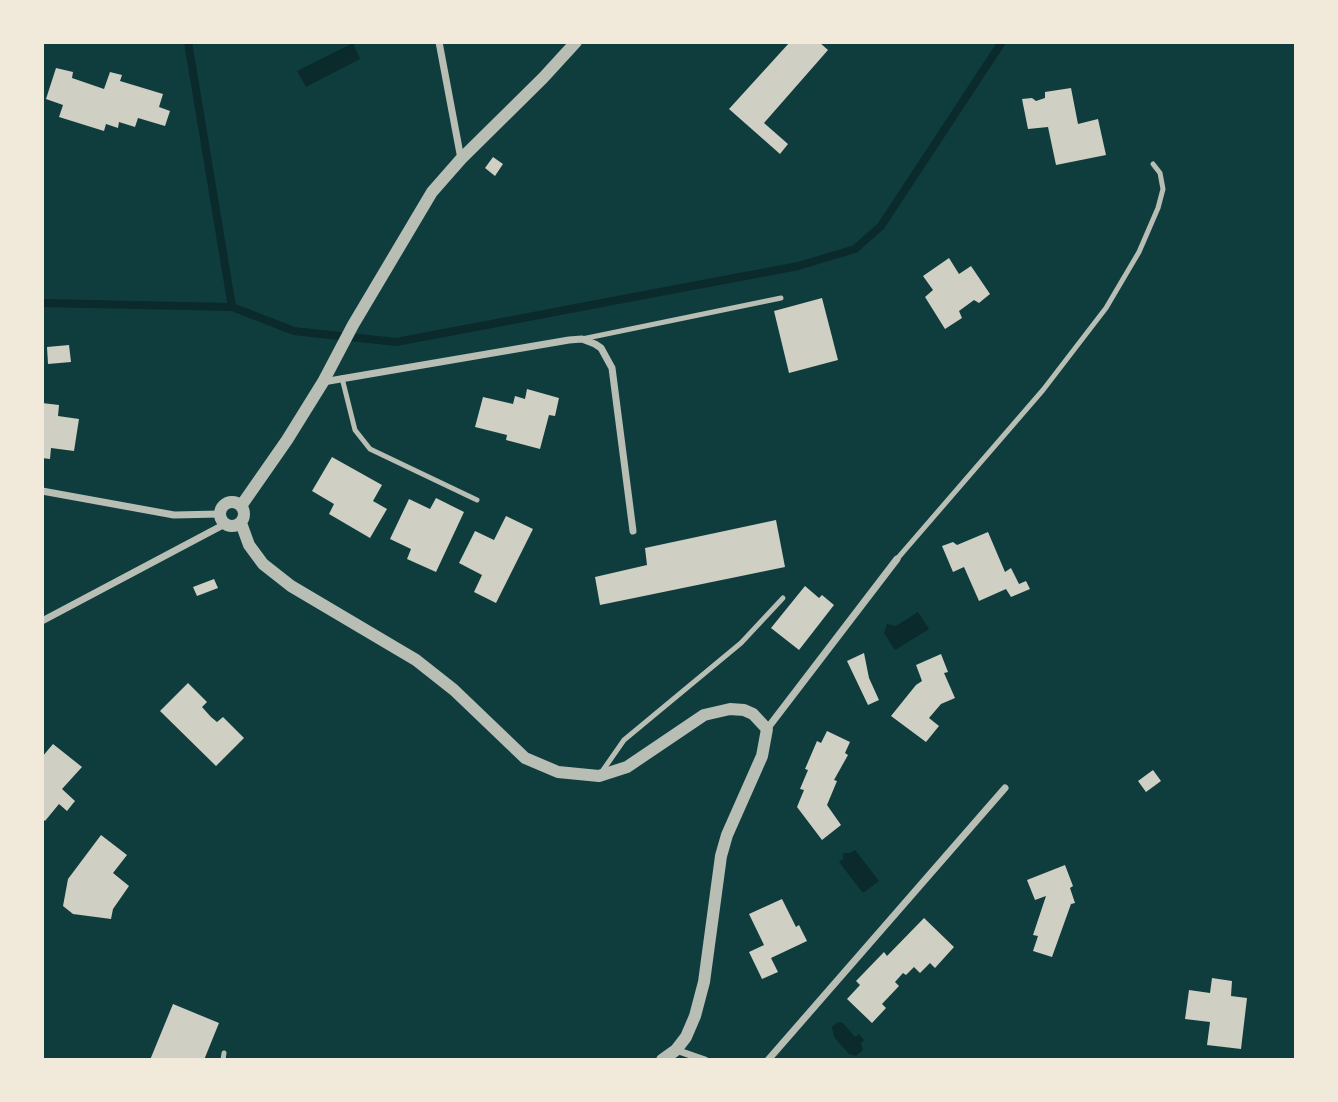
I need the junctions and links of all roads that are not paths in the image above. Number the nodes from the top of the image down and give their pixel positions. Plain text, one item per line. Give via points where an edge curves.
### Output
1 (439, 42) edge
2 (576, 42) edge
3 (461, 159) junction
4 (1153, 164) dead end
5 (781, 298) dead end
6 (582, 339) junction
7 (342, 378) junction
8 (323, 382) junction
9 (42, 491) edge
10 (477, 500) dead end
11 (241, 506) junction
12 (223, 519) junction
13 (241, 523) junction
14 (634, 531) dead end
15 (897, 559) joint
16 (783, 598) dead end
17 (42, 621) edge
18 (767, 729) junction
19 (599, 776) junction
20 (1005, 788) dead end
21 (676, 1050) junction
22 (662, 1060) edge
23 (705, 1060) edge
24 (768, 1060) edge

1 - 3 street
2 - 3 street
3 - 8 street via 432,192
4 - 15 lane via 1163,189 1158,208 1107,308 1044,390
5 - 6 lane
6 - 7 street
6 - 14 street via 601,348 612,368
7 - 8 street
7 - 10 lane via 355,430 370,449
8 - 11 street
9 - 12 street via 174,515
11 - 12 street via 226,504
11 - 13 street
12 - 13 street via 233,527
12 - 17 street
13 - 19 street via 263,564 291,586 416,660 525,758 558,772
15 - 18 street
16 - 19 lane via 741,643 624,740
18 - 19 street via 744,709 704,715 627,767
18 - 21 street via 762,757 721,856 704,982 695,1016
20 - 24 street
21 - 22 street
21 - 23 street

